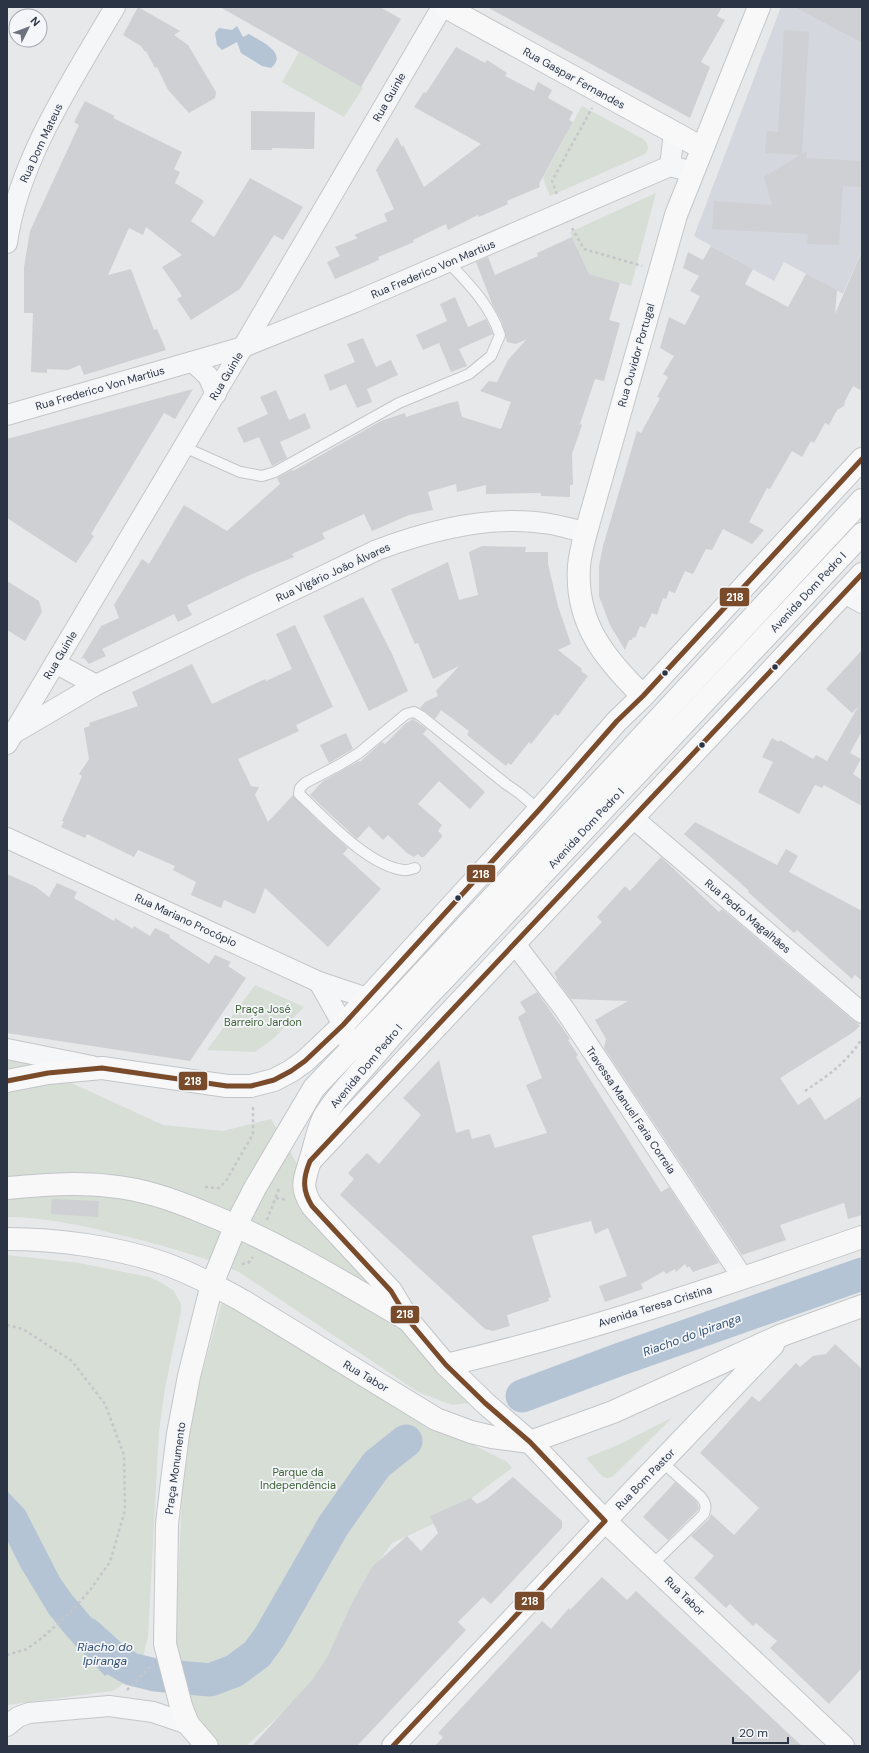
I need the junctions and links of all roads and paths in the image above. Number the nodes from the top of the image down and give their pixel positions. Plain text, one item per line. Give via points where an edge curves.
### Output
1 (115, 7) edge
2 (442, 7) edge
3 (446, 7) edge
4 (759, 7) edge
5 (674, 133) junction
6 (702, 148) junction
7 (670, 166) junction
8 (693, 172) junction
9 (7, 242) edge
10 (448, 262) junction
11 (244, 348) junction
12 (193, 362) junction
13 (216, 394) junction
14 (7, 415) edge
15 (184, 447) junction
16 (862, 459) edge
17 (862, 500) edge
18 (586, 532) junction
19 (862, 534) edge
20 (862, 574) edge
21 (853, 598) edge
22 (55, 663) junction
23 (96, 685) junction
24 (643, 696) junction
25 (10, 739) edge
26 (538, 810) junction
27 (633, 818) junction
28 (7, 838) edge
29 (415, 868) dead end
30 (515, 944) junction
31 (319, 982) junction
32 (367, 998) junction
33 (400, 1011) junction
34 (862, 1013) edge
35 (442, 1021) junction
36 (343, 1025) junction
37 (862, 1039) edge
38 (7, 1049) edge
39 (351, 1049) junction
40 (102, 1068) junction
41 (7, 1081) edge
42 (805, 1091) dead end
43 (253, 1107) dead end
44 (310, 1161) junction
45 (205, 1187) dead end
46 (7, 1188) edge
47 (236, 1225) junction
48 (862, 1237) edge
49 (7, 1239) edge
50 (255, 1253) dead end
51 (241, 1264) dead end
52 (743, 1278) junction
53 (212, 1284) junction
54 (860, 1309) edge
55 (409, 1321) junction
56 (7, 1325) edge
57 (782, 1335) junction
58 (446, 1366) junction
59 (530, 1442) junction
60 (661, 1461) junction
61 (605, 1521) junction
62 (652, 1565) junction
63 (7, 1655) edge
64 (159, 1661) junction
65 (138, 1680) dead end
66 (185, 1715) junction
67 (7, 1726) edge
68 (207, 1746) edge
69 (393, 1746) edge
70 (843, 1746) edge

1 - 9 street, Rua Dom Mateus via 52,115 22,184
2 - 11 street, Rua Guinle
3 - 5 main road, Rua Gaspar Fernandes
4 - 6 main road, Rua Ouvidor Portugal
5 - 6 main road, Rua Gaspar Fernandes
5 - 7 street
6 - 8 main road, Rua Ouvidor Portugal
7 - 8 street
7 - 10 street, Rua Frederico Von Martius
8 - 18 main road, Rua Ouvidor Portugal via 676,215
10 - 11 street, Rua Frederico Von Martius
10 - 15 lane via 480,296 496,322 500,335 491,356 469,374 400,403 275,472 262,476 240,472
11 - 12 street, Rua Frederico Von Martius
11 - 13 street, Rua Guinle
12 - 13 street via 208,376
12 - 14 street, Rua Frederico Von Martius
13 - 15 street, Rua Guinle
15 - 22 street, Rua Guinle
16 - 24 main road
17 - 33 main road, Avenida Dom Pedro I
18 - 23 street, Rua Vigário João Álvares via 549,524 517,521 438,530 407,539 377,550
18 - 24 main road, Rua Ouvidor Portugal via 579,566 580,594 588,627 599,648
19 - 33 main road, Avenida Dom Pedro I via 442,981
20 - 21 main road, Avenida Dom Pedro I
21 - 27 main road, Avenida Dom Pedro I
22 - 23 street
22 - 25 street, Rua Guinle
23 - 25 street, Rua Vigário João Álvares
24 - 26 main road via 617,721
26 - 29 lane via 421,716 414,712 406,714 359,753 305,783 300,788 300,794 361,850 381,862 404,871
26 - 32 main road
27 - 30 main road, Avenida Dom Pedro I
27 - 34 street, Rua Pedro Magalhães
28 - 31 street, Rua Mariano Procópio
30 - 35 main road, Avenida Dom Pedro I
30 - 52 street, Travessa Manuel Faria Correia via 565,1010
31 - 32 street, Rua Mariano Procópio
31 - 36 street
32 - 33 main road
32 - 36 main road
33 - 35 main road
33 - 39 main road, Avenida Dom Pedro I
33 - 44 main road, Avenida Dom Pedro I via 324,1117
35 - 44 main road, Avenida Dom Pedro I
36 - 39 street
36 - 40 main road via 291,1071 274,1080 251,1086 227,1086
37 - 42 path via 836,1070
38 - 40 street
39 - 47 main road, Avenida Dom Pedro I via 314,1088 262,1174
40 - 41 main road via 48,1073
43 - 45 path via 253,1134 226,1180 219,1188
44 - 55 main road, Rua Tabor via 305,1174 304,1194 312,1206 391,1291
46 - 47 main road via 60,1183 111,1186 166,1197
47 - 53 main road, Praça Monumento
47 - 55 main road, Rua Tabor via 296,1255
48 - 52 main road, Avenida Teresa Cristina
49 - 53 main road via 103,1247 164,1264
50 - 51 path via 248,1264
52 - 58 main road, Avenida Teresa Cristina via 516,1349
53 - 59 main road, Rua Tabor via 436,1419 478,1434
53 - 64 main road, Praça Monumento via 189,1376 178,1434 167,1532 165,1644
54 - 57 main road
55 - 58 main road, Rua Tabor
56 - 63 path via 22,1329 72,1361 105,1404 124,1456 125,1510 110,1562 90,1590 71,1612 28,1649
57 - 59 main road via 613,1412
57 - 60 main road, Rua Bom Pastor
58 - 59 main road, Rua Tabor
59 - 61 main road, Rua Tabor
60 - 61 main road, Rua Bom Pastor
60 - 62 lane via 701,1497 706,1508 704,1514
61 - 62 main road, Rua Tabor
61 - 69 main road, Rua Bom Pastor
62 - 70 main road, Rua Tabor
64 - 65 path
64 - 66 main road, Praça Monumento
66 - 67 street via 109,1706 29,1713 18,1717
66 - 68 main road

